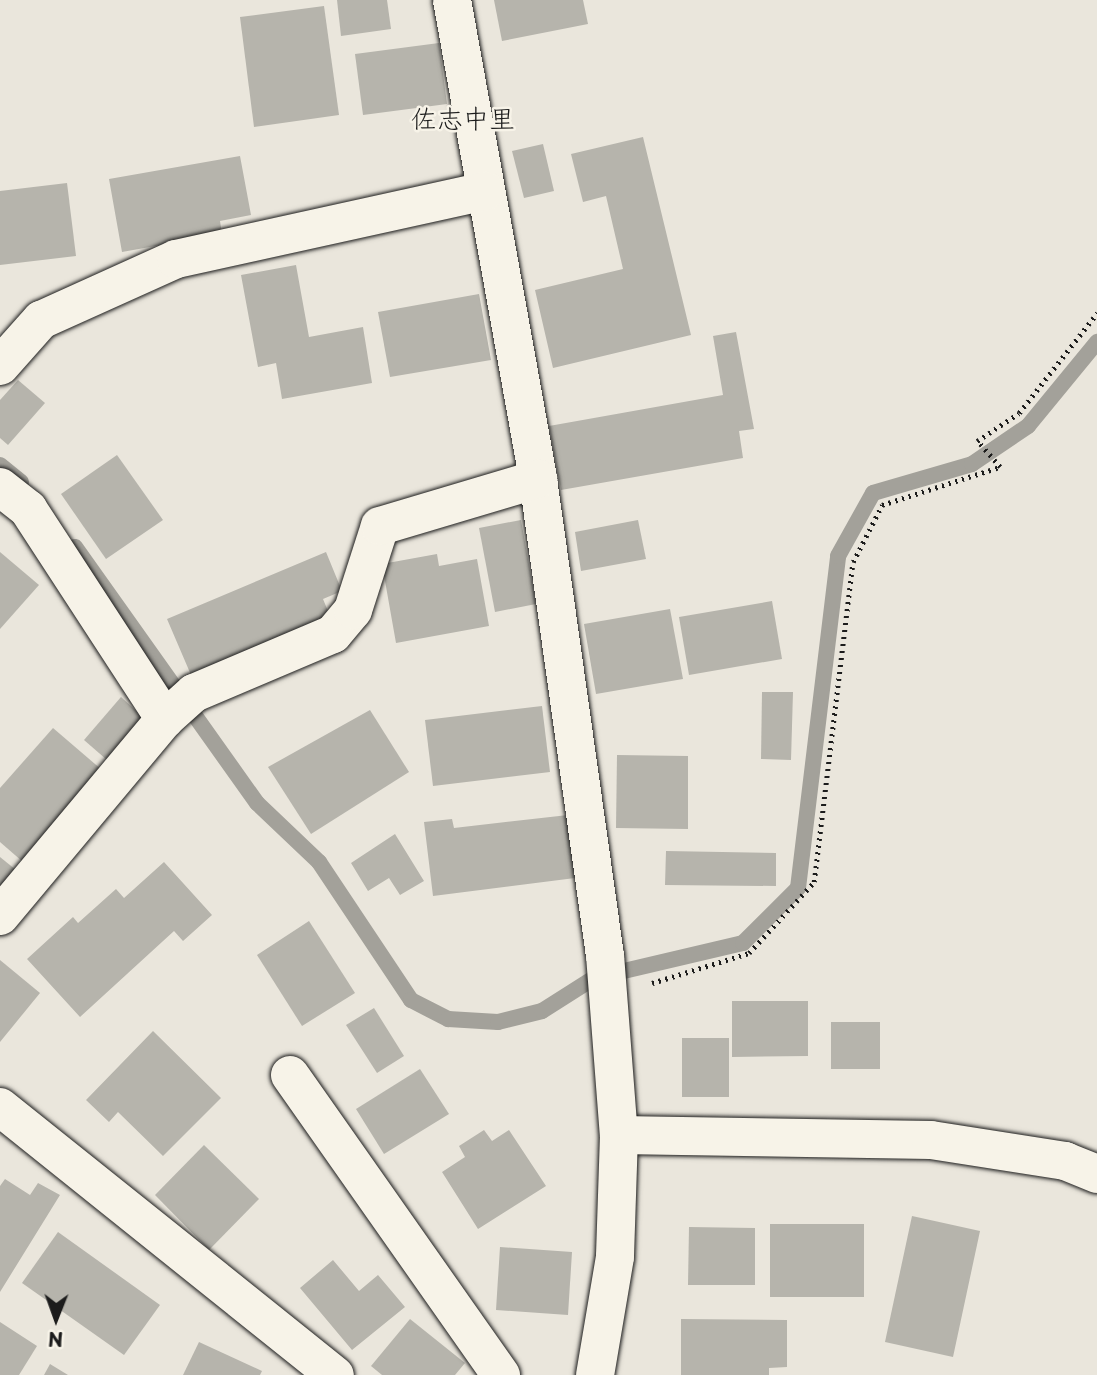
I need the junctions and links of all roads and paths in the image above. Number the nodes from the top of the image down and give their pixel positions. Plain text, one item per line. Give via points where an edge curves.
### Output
1 (452, 0) edge
2 (486, 191) junction
3 (1097, 313) edge
4 (0, 366) edge
5 (538, 480) junction
6 (0, 487) edge
7 (165, 719) junction
8 (0, 916) edge
9 (608, 996) junction
10 (290, 1075) dead end
11 (0, 1107) edge
12 (619, 1135) junction
13 (1097, 1174) edge
14 (335, 1375) edge
15 (501, 1375) edge
16 (595, 1375) edge

1 - 2 street
2 - 4 street via 176,259 41,320
2 - 5 street
3 - 9 path via 1019,413 977,441 1000,467 882,505 853,562 814,881 749,953
5 - 7 street via 380,526 353,610 333,634 194,693
5 - 9 street
6 - 7 street via 28,509
7 - 8 street
9 - 12 street
10 - 15 street
11 - 14 street
12 - 13 street via 931,1140 1065,1161
12 - 16 street via 615,1257

